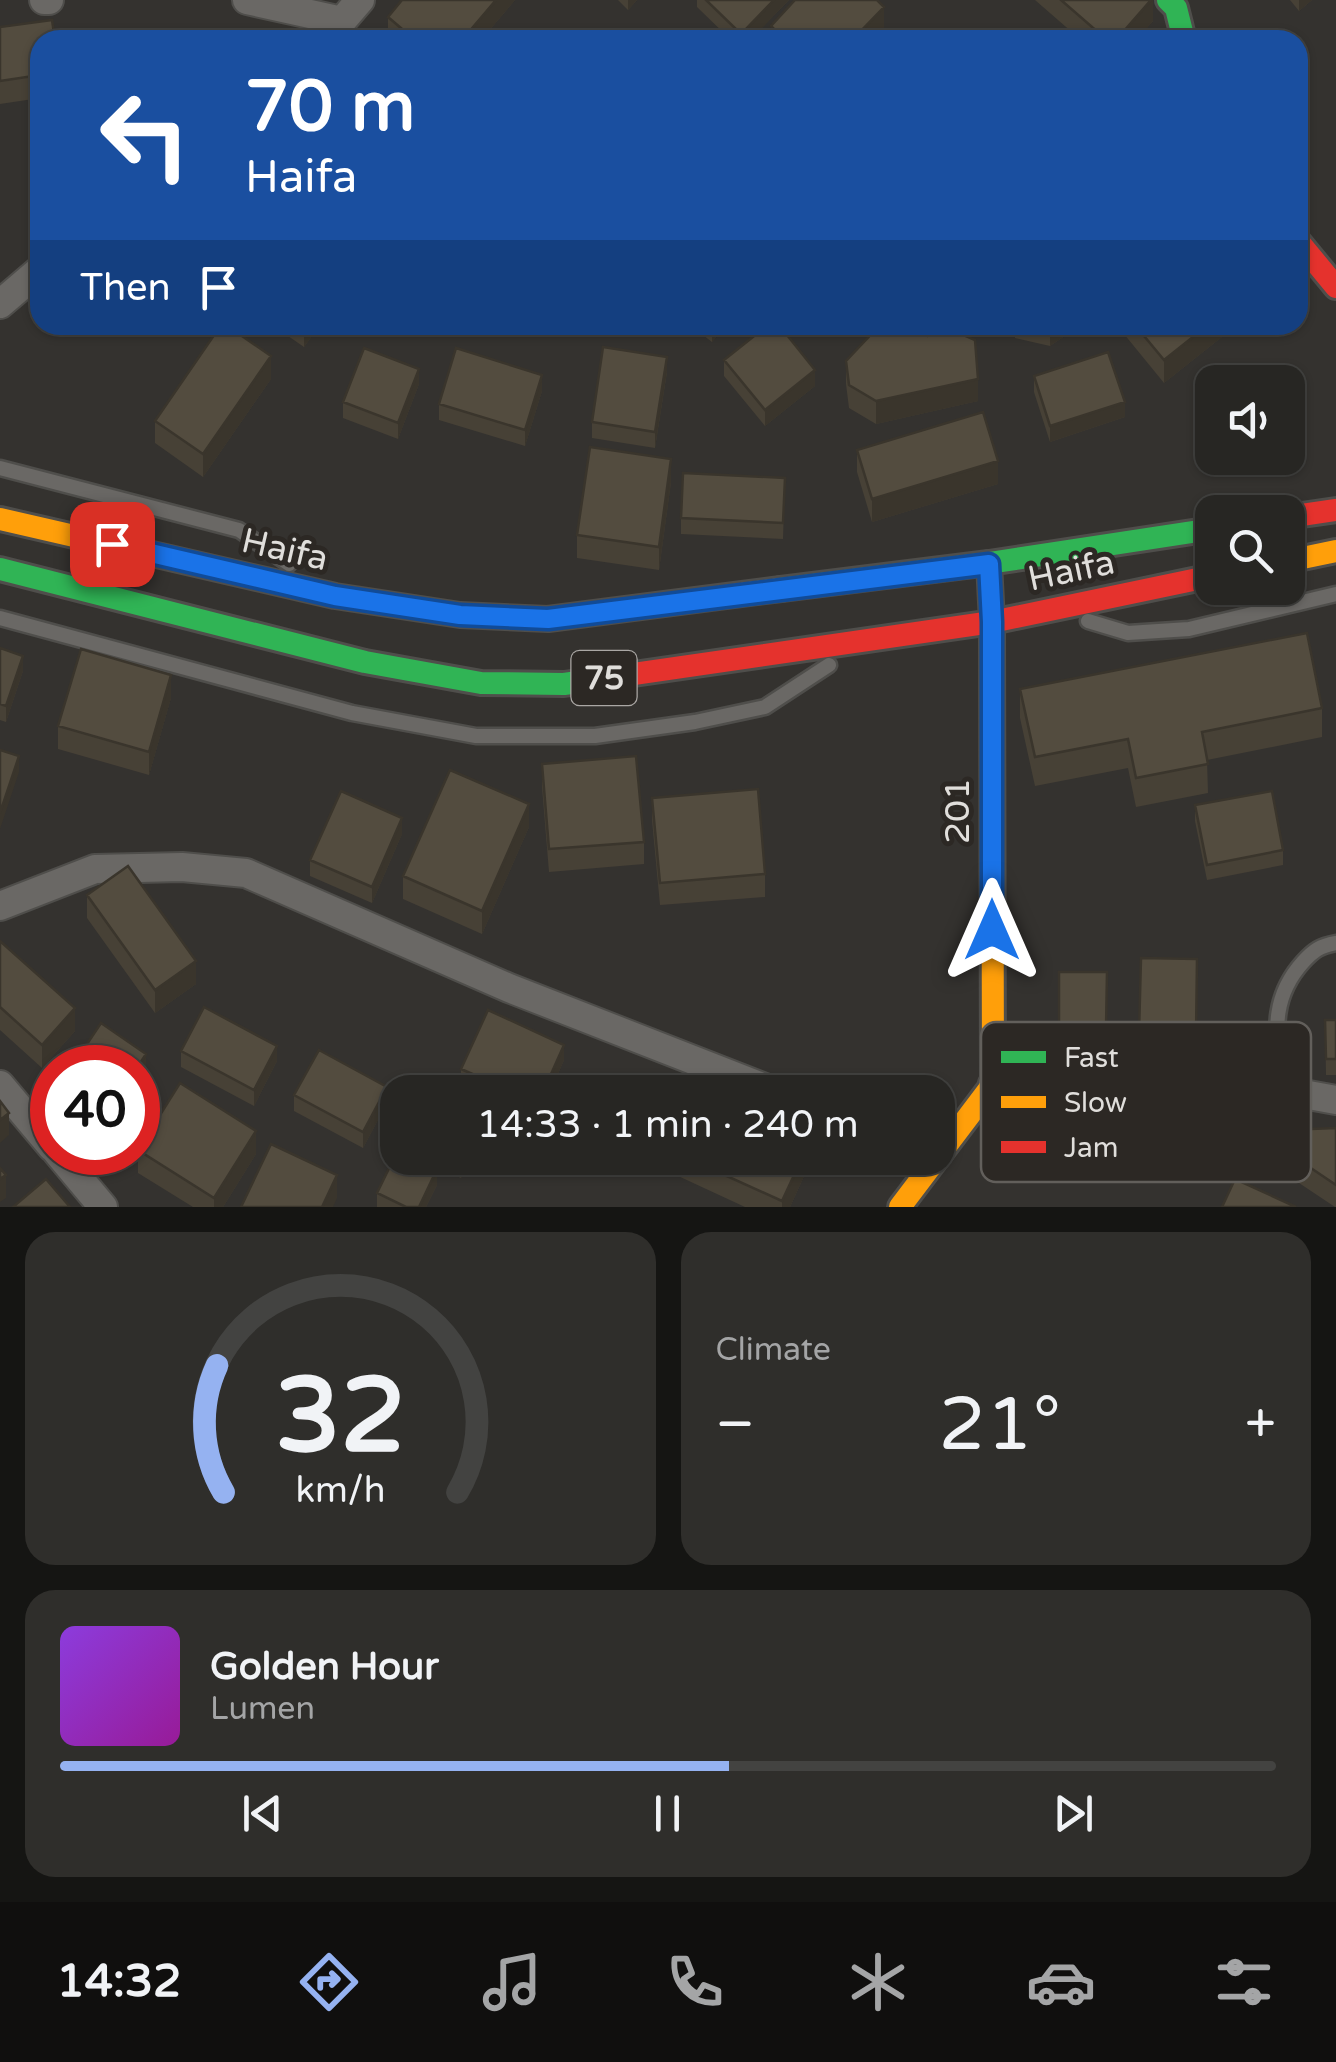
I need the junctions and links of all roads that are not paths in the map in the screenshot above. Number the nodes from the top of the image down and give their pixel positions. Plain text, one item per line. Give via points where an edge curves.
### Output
1 (247, 0) edge
2 (1168, 0) edge
3 (351, 10) edge
4 (329, 30) edge
5 (1182, 30) edge
6 (1308, 253) edge
7 (30, 278) edge
8 (1336, 287) edge
9 (0, 304) edge
10 (0, 468) edge
11 (1336, 510) edge
12 (1305, 515) edge
13 (0, 519) edge
14 (1195, 532) edge
15 (1336, 550) edge
16 (1305, 556) edge
17 (989, 564) junction
18 (0, 569) edge
19 (1195, 580) edge
20 (1336, 594) edge
21 (335, 596) junction
22 (1049, 610) junction
23 (0, 618) edge
24 (992, 622) junction
25 (869, 639) junction
26 (0, 906) edge
27 (1336, 943) edge
28 (993, 1022) edge
29 (1277, 1022) edge
30 (732, 1075) edge
31 (0, 1085) edge
32 (1311, 1095) edge
33 (981, 1100) edge
34 (1336, 1100) edge
35 (30, 1120) edge
36 (955, 1134) edge
37 (76, 1175) edge
38 (924, 1175) edge
39 (104, 1207) edge
40 (900, 1207) edge

1 - 3 street
2 - 5 main road
3 - 4 street
6 - 8 main road
7 - 9 street
10 - 21 lane via 238,530
11 - 12 main road
13 - 21 main road, Haifa / 75
14 - 17 main road, Haifa / 75
15 - 16 main road
17 - 21 main road, Haifa / 75 via 548,619 460,615
17 - 24 main road, 201
18 - 25 main road, Haifa / 75 via 365,662 481,682 564,684
19 - 22 main road, Haifa / 75
20 - 22 lane via 1189,629 1128,634
22 - 24 main road, Haifa / 75
23 - 25 lane via 352,713 476,736 595,736 765,707
24 - 25 main road, Haifa / 75
24 - 28 main road, 201
26 - 30 street via 95,869 246,873
27 - 29 lane via 1317,947 1293,973
31 - 35 street
32 - 34 street
33 - 36 main road
37 - 39 street
38 - 40 main road

